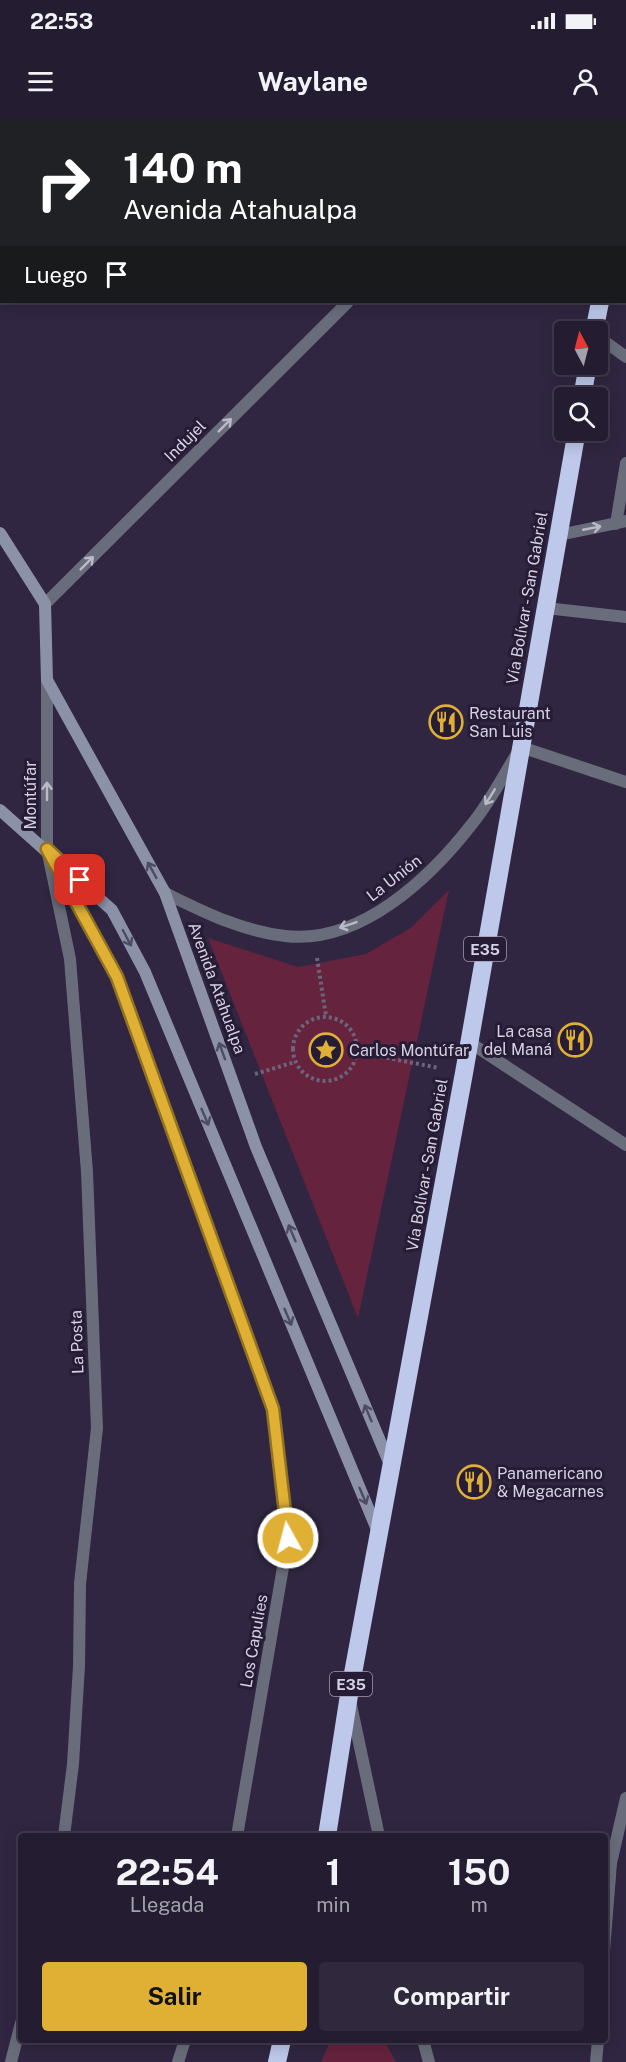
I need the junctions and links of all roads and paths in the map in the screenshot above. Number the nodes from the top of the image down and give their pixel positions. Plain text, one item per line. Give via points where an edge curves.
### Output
1 (347, 303) edge
2 (600, 303) edge
3 (596, 321) edge
4 (608, 344) edge
5 (626, 357) edge
6 (575, 441) edge
7 (626, 463) edge
8 (621, 522) edge
9 (0, 533) edge
10 (559, 535) junction
11 (45, 604) junction
12 (546, 608) junction
13 (626, 617) edge
14 (46, 680) junction
15 (521, 747) junction
16 (626, 782) edge
17 (0, 810) edge
18 (47, 849) junction
19 (165, 893) junction
20 (314, 934) junction
21 (326, 1016) junction
22 (469, 1042) junction
23 (357, 1052) junction
24 (295, 1062) junction
25 (464, 1073) junction
26 (232, 1081) junction
27 (626, 1145) edge
28 (391, 1467) junction
29 (378, 1532) junction
30 (349, 1695) junction
31 (626, 1798) edge
32 (64, 1833) edge
33 (238, 1833) edge
34 (327, 1833) edge
35 (378, 1833) edge
36 (608, 1901) edge
37 (18, 2035) edge
38 (183, 2043) edge
39 (281, 2043) edge
40 (424, 2043) edge
41 (598, 2043) edge
42 (11, 2062) edge
43 (178, 2062) edge
44 (277, 2062) edge
45 (429, 2062) edge
46 (596, 2062) edge

11 -> 1 street, Indujel
2 - 3 highway
4 - 5 street
6 - 10 highway, Vía Bolívar - San Gabriel / E35
7 - 8 street
10 -> 8 street
9 - 11 street
10 - 12 highway, Vía Bolívar - San Gabriel / E35
11 - 14 street, Avenida Atahualpa
12 - 13 street
12 - 15 highway, Vía Bolívar - San Gabriel / E35
18 -> 14 street, Montúfar
19 -> 14 street, Avenida Atahualpa
15 - 16 street
15 -> 20 street, La Unión via 473,823 433,868 370,918
15 - 22 highway, Vía Bolívar - San Gabriel / E35
17 - 18 street, Montúfar
18 -> 29 street via 112,910 145,972
18 - 32 street, La Posta via 70,959 87,1172 97,1428 80,1584 74,1764
18 - 33 street, Los Capulies via 117,977 273,1409 288,1538
19 - 20 street, La Unión via 228,923 286,936
26 -> 19 street, Avenida Atahualpa
20 - 21 path
21 - 23 path via 336,1018 352,1032
21 - 24 path via 315,1018 298,1030 291,1051
22 - 25 highway, Vía Bolívar - San Gabriel / E35
22 - 27 street
23 - 24 path via 348,1071 330,1081 309,1077
23 - 25 path
24 - 26 path
25 - 28 highway, Vía Bolívar - San Gabriel / E35
28 -> 26 street, Avenida Atahualpa
28 - 29 highway, Vía Bolívar - San Gabriel / E35
29 - 30 highway, Vía Bolívar - San Gabriel / E35
30 - 34 highway, Vía Bolívar - San Gabriel / E35
30 - 35 street
31 - 36 street via 611,1863
37 - 42 street
38 - 43 street
39 - 44 highway
40 - 45 street
41 - 46 street

